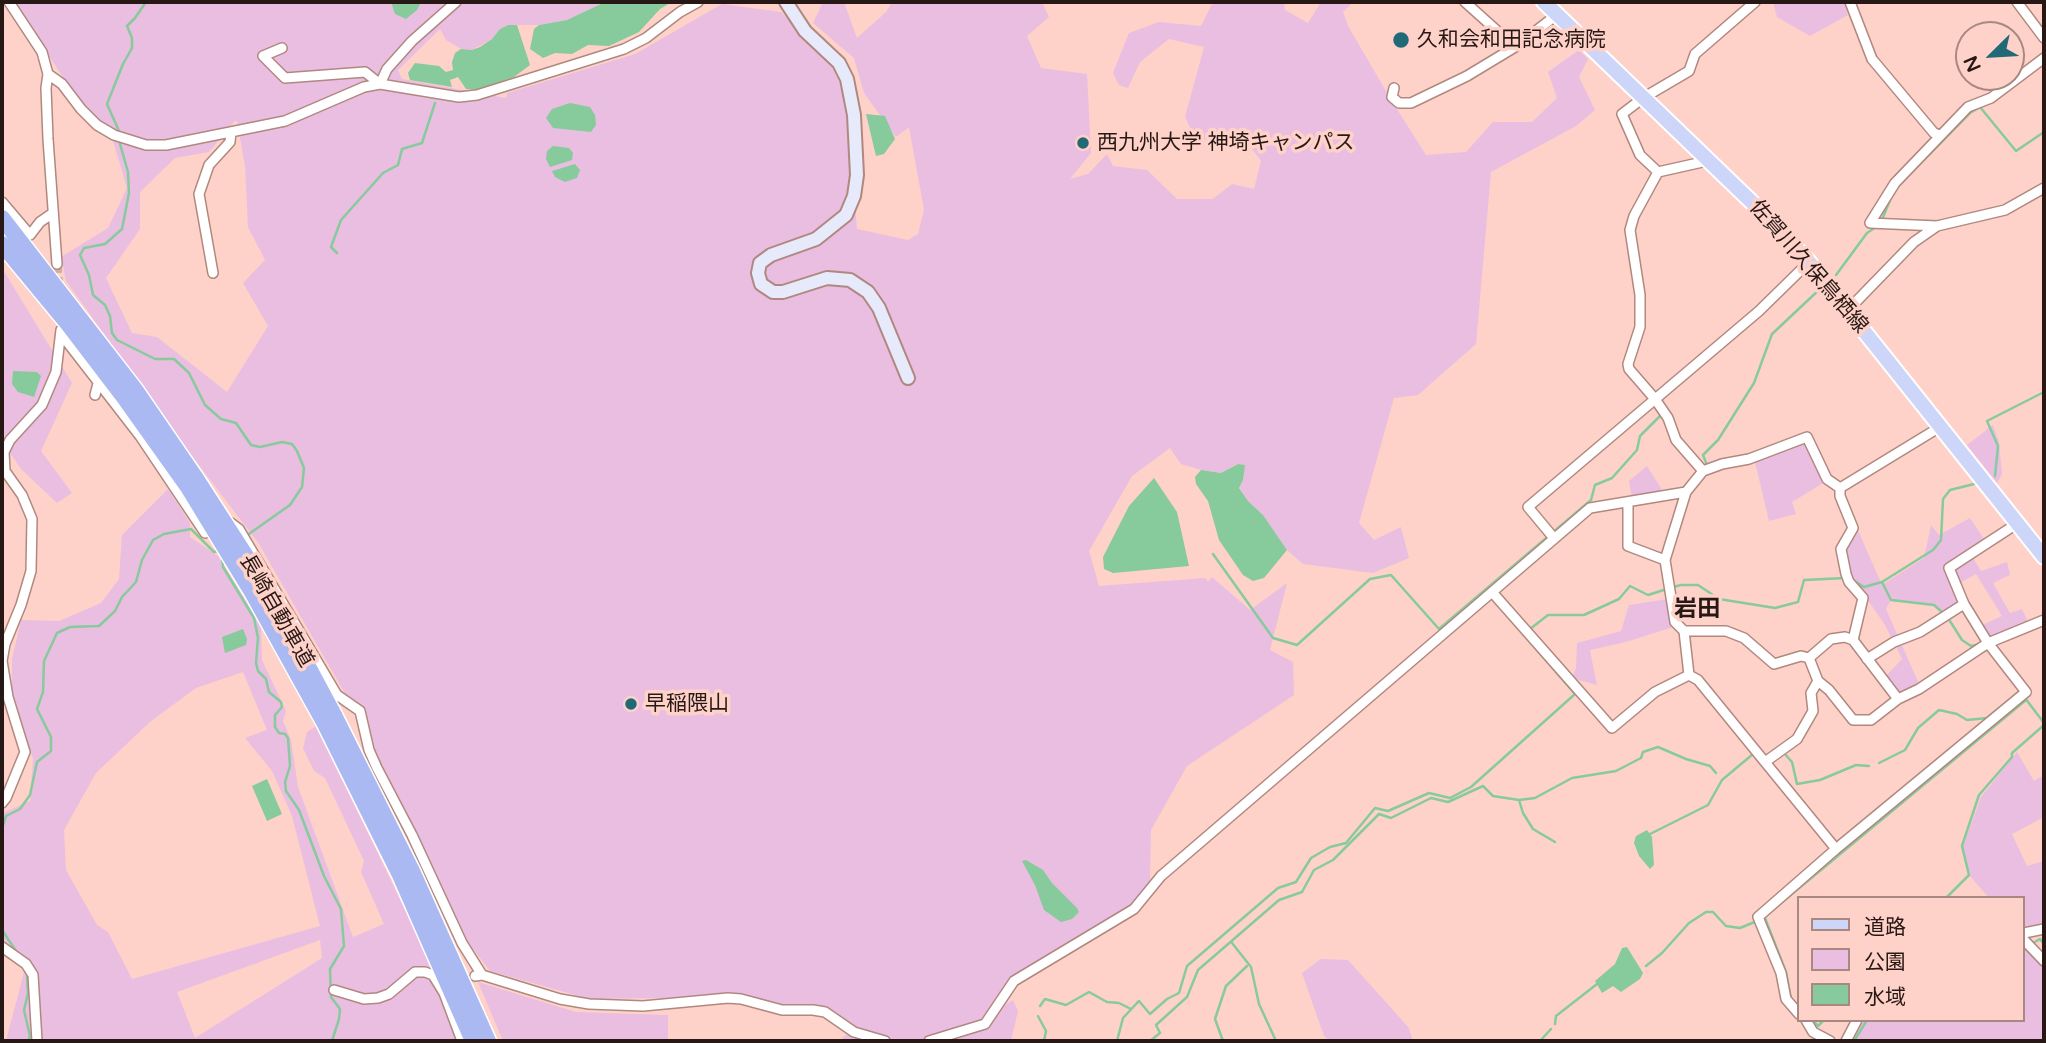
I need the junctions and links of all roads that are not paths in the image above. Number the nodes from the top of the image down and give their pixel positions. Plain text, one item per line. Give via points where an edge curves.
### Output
1 (9, 2) edge
2 (456, 2) edge
3 (698, 2) edge
4 (786, 2) edge
5 (1465, 2) edge
6 (1544, 2) edge
7 (1755, 2) edge
8 (1850, 2) edge
9 (2017, 2) edge
10 (1555, 13) junction
11 (2044, 37) edge
12 (1515, 47) junction
13 (282, 48) dead end
14 (2044, 58) edge
15 (48, 74) junction
16 (380, 84) junction
17 (1394, 88) dead end
18 (1643, 98) junction
19 (231, 133) junction
20 (1940, 135) junction
21 (1707, 161) junction
22 (1658, 172) junction
23 (2044, 188) edge
24 (2, 202) edge
25 (53, 213) junction
26 (2, 218) edge
27 (1937, 226) junction
28 (2, 244) edge
29 (1809, 261) junction
30 (57, 264) tunnel mouth
31 (214, 273) dead end
32 (1848, 310) junction
33 (908, 378) dead end
34 (99, 380) junction
35 (95, 395) dead end
36 (1656, 399) junction
37 (1940, 427) junction
38 (1701, 469) junction
39 (1840, 488) junction
40 (1686, 492) junction
41 (1628, 503) junction
42 (2018, 523) junction
43 (1551, 534) junction
44 (2044, 557) edge
45 (1665, 560) junction
46 (1492, 592) junction
47 (1964, 604) junction
48 (2044, 620) edge
49 (1684, 631) junction
50 (1853, 640) junction
51 (1990, 646) junction
52 (1809, 657) junction
53 (1867, 659) junction
54 (1689, 675) junction
55 (1818, 681) junction
56 (1898, 699) junction
57 (329, 718) junction
58 (1765, 762) junction
59 (2, 803) edge
60 (1836, 849) junction
61 (2044, 929) edge
62 (2025, 933) edge
63 (2025, 940) edge
64 (2, 947) edge
65 (2044, 961) edge
66 (334, 990) dead end
67 (1798, 1013) edge
68 (1807, 1022) edge
69 (1856, 1022) edge
70 (852, 1037) edge
71 (37, 1041) edge
72 (462, 1041) edge
73 (473, 1041) edge
74 (488, 1041) edge
75 (885, 1041) edge
76 (929, 1041) edge
77 (1830, 1041) edge
78 (1846, 1041) edge

1 - 15 street via 42,51
2 - 16 street via 412,41
3 - 16 street via 624,49 478,95 459,97
4 - 33 street via 805,31 839,63 847,79 857,175 845,215 816,239 760,263 761,284 772,292 783,292 827,278 850,280 868,292 878,308
5 - 12 street
6 - 10 main road, 佐賀川久保鳥栖線
7 - 18 street via 1695,54 1689,71
8 - 20 street via 1871,59
9 - 11 street
10 - 12 street
10 - 18 main road, 佐賀川久保鳥栖線
12 - 17 street via 1411,103 1399,103 1392,97
13 - 16 street via 262,56 285,78 365,72
14 - 20 street via 1991,98 1968,107
15 - 19 street via 97,125 125,139 166,145
15 - 25 street
16 - 19 street via 348,92 285,121
18 - 21 main road, 佐賀川久保鳥栖線
18 - 22 street via 1622,114 1640,155
19 - 31 street via 230,142 209,165 199,194
20 - 27 street via 1895,183 1870,223
21 - 22 street
21 - 29 main road, 佐賀川久保鳥栖線
22 - 36 street via 1630,230 1640,327 1628,364
23 - 27 street via 2005,210
24 - 25 street via 30,235
25 - 30 street
26 - 57 highway, 長崎自動車道, bridge via 129,381 197,480 264,584
27 - 32 street via 1914,242
28 - 57 highway, 長崎自動車道, bridge via 126,400 188,487
29 - 32 main road, 佐賀川久保鳥栖線
29 - 36 street via 1759,311
32 - 37 main road, 佐賀川久保鳥栖線
34 - 35 street
34 - 59 street via 61,329 56,372 42,405 4,452 5,471 32,519 31,571 2,661 24,752
34 - 70 street via 205,533 231,523 239,529 337,695 359,711 377,768 479,975 589,1004 643,1006 728,998 782,1010 813,1010 825,1012
36 - 38 street via 1676,440
36 - 43 street via 1528,507
37 - 39 street
37 - 42 main road, 佐賀川久保鳥栖線
38 - 39 street via 1749,459 1807,437 1828,480
38 - 40 street
39 - 50 street via 1853,528 1841,550 1847,578 1863,598
40 - 41 street
40 - 45 street
41 - 43 street via 1590,508
41 - 45 street via 1628,546
42 - 44 main road, 佐賀川久保鳥栖線
42 - 47 street via 1949,568
43 - 46 street
45 - 49 street via 1675,622
46 - 54 street via 1612,728 1655,692
46 - 76 street via 1161,876 1134,909 1014,981 985,1024
47 - 51 street
47 - 53 street
48 - 51 street
49 - 52 street via 1726,631 1744,638 1774,664
49 - 54 street
50 - 52 street via 1831,639
50 - 53 street
51 - 56 street
51 - 60 street via 2023,694
52 - 55 street
53 - 56 street
54 - 58 street
55 - 56 street via 1853,720 1871,720
55 - 58 street via 1811,693 1813,711 1797,739
57 - 73 highway, 長崎自動車道
57 - 74 highway, 長崎自動車道 via 412,871
58 - 60 street
60 - 67 street via 1759,920 1781,973 1786,999
61 - 62 street
63 - 65 street
64 - 71 street via 33,975
66 - 72 street via 378,998 415,972 435,975
68 - 77 street via 1813,1032
69 - 78 street
70 - 75 street

